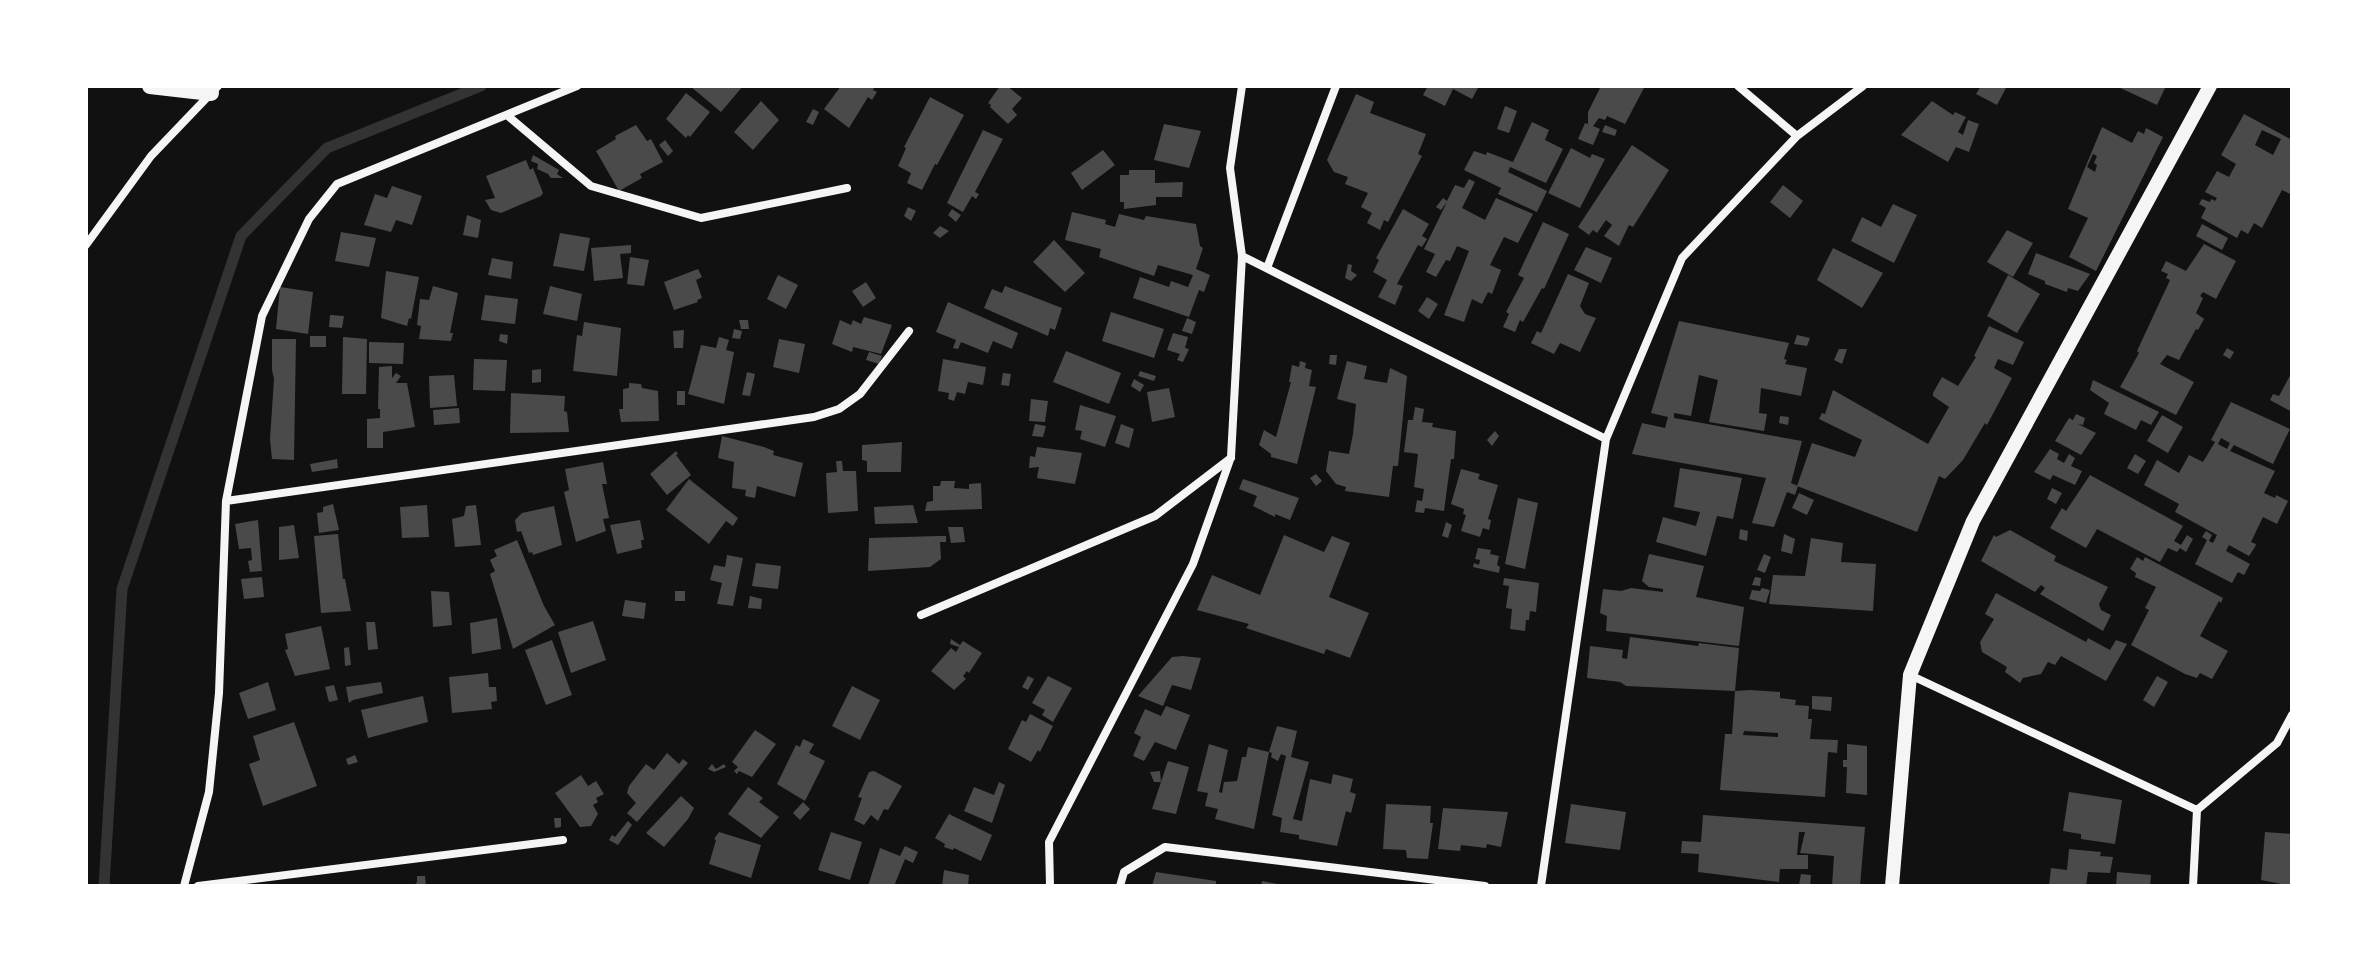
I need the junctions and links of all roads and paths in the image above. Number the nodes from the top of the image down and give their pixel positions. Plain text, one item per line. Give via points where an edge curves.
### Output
1 (150, 86) edge
2 (577, 86) edge
3 (1242, 86) edge
4 (1336, 86) edge
5 (1738, 86) edge
6 (1863, 86) edge
7 (2210, 86) edge
8 (215, 89) edge
9 (508, 116) junction
10 (1797, 136) junction
11 (847, 188) dead end
12 (86, 245) edge
13 (1242, 256) junction
14 (1267, 268) junction
15 (909, 331) dead end
16 (1606, 439) junction
17 (1231, 457) junction
18 (226, 501) junction
19 (921, 615) dead end
20 (1910, 675) junction
21 (2292, 715) edge
22 (2197, 810) junction
23 (563, 840) dead end
24 (184, 886) edge
25 (198, 886) edge
26 (1050, 886) edge
27 (1120, 886) edge
28 (1479, 886) edge
29 (1485, 886) edge
30 (1541, 886) edge
31 (1892, 886) edge
32 (2193, 886) edge

1 - 8 main road
2 - 9 street
3 - 13 street via 1230,168
4 - 14 street
5 - 10 street
6 - 10 street
7 - 20 street via 1973,521
8 - 12 street via 151,156
9 - 11 street via 591,186 701,218
9 - 18 street via 337,184 309,219 262,316
10 - 16 street via 1682,258
13 - 14 street
13 - 17 street
14 - 16 street
15 - 18 street via 860,394 839,409 814,417
16 - 30 street
17 - 19 street via 1155,516
17 - 26 street via 1193,564 1049,842
18 - 24 street via 219,693 209,792
20 - 22 street
20 - 31 street
21 - 22 street via 2277,743
22 - 32 street
23 - 25 street
27 - 28 street via 1124,872 1165,847
28 - 29 street

